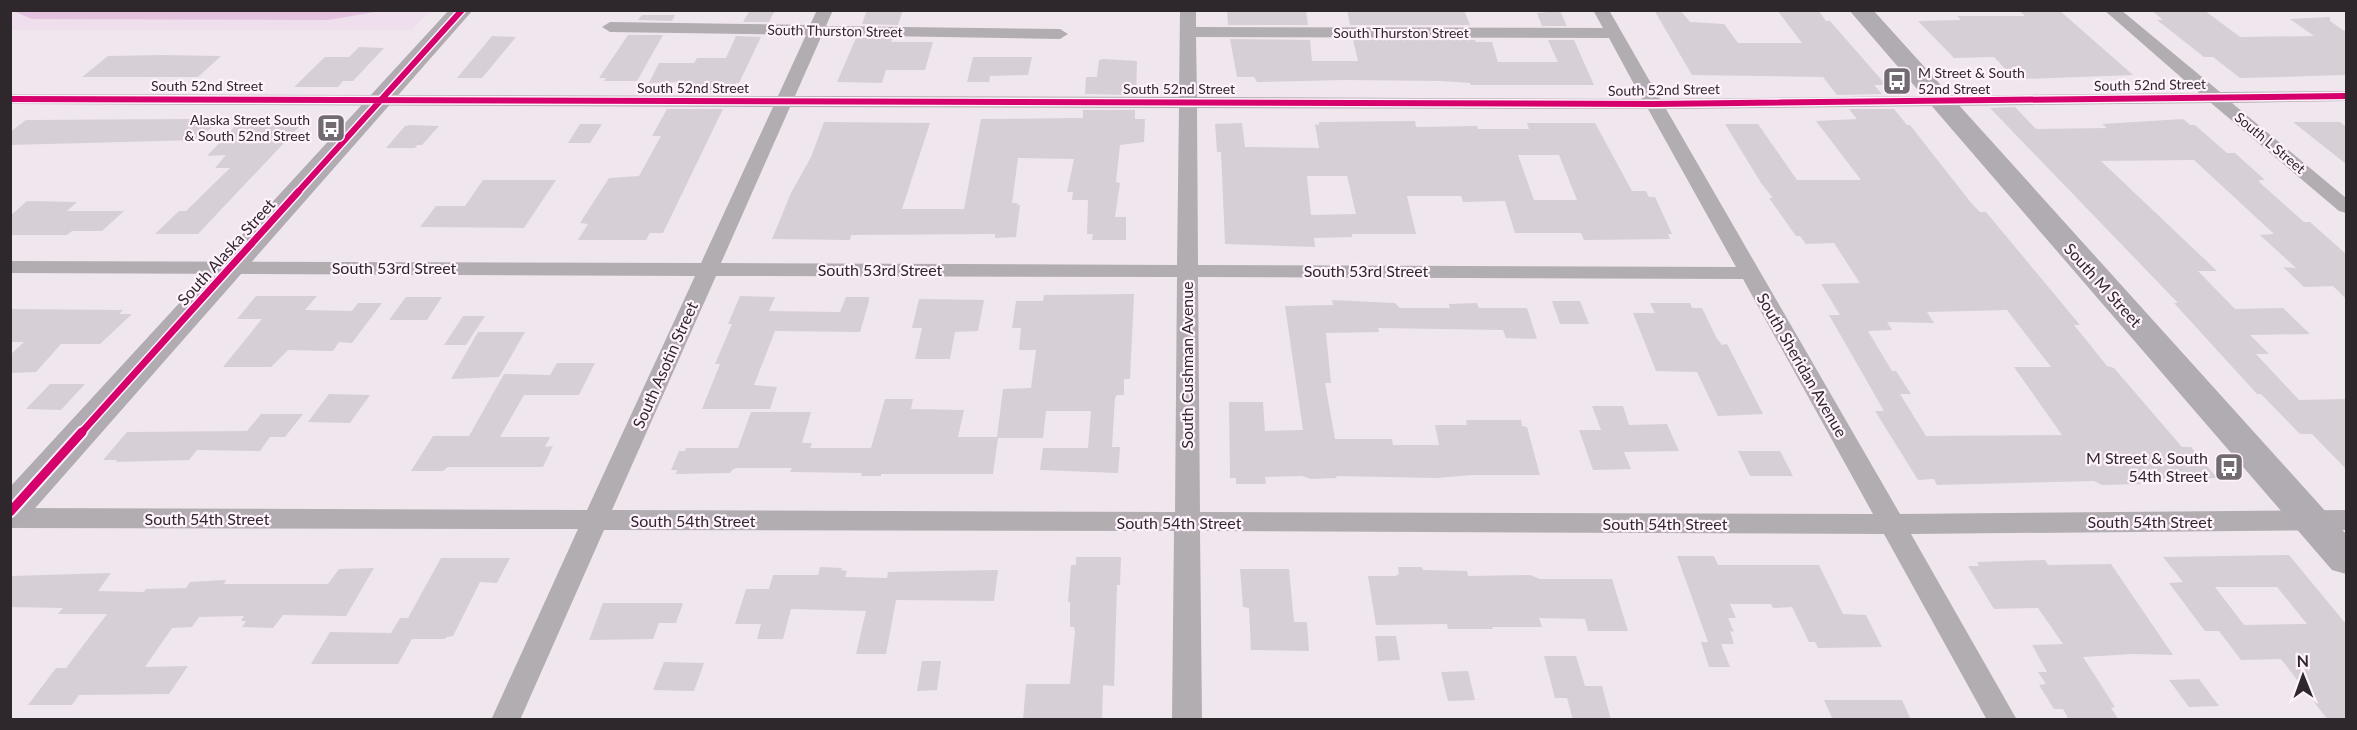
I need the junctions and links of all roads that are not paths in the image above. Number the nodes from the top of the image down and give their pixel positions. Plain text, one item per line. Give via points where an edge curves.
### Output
1 (462, 10) edge
2 (1601, 10) edge
3 (1860, 10) edge
4 (2111, 10) edge
5 (821, 21) edge
6 (1188, 21) edge
7 (610, 27) dead end
8 (1614, 33) junction
9 (1060, 34) dead end
10 (2346, 96) edge
11 (2216, 98) junction
12 (10, 99) edge
13 (382, 100) junction
14 (1939, 100) junction
15 (784, 101) junction
16 (1187, 102) junction
17 (1654, 104) junction
18 (2346, 207) edge
19 (10, 267) edge
20 (231, 268) junction
21 (708, 269) junction
22 (1186, 271) junction
23 (1750, 273) junction
24 (10, 512) edge
25 (10, 518) edge
26 (594, 520) junction
27 (2312, 520) junction
28 (2346, 520) edge
29 (1188, 523) junction
30 (1893, 524) junction
31 (2346, 559) edge
32 (505, 720) edge
33 (1187, 720) edge
34 (2002, 720) edge

1 - 13 street, South Alaska Street
2 - 8 street, South Sheridan Avenue
3 - 14 street, South M Street
4 - 11 street, South L Street
5 - 7 street, South Thurston Street
5 - 9 street, South Thurston Street
5 - 15 street, South Asotin Street
6 - 8 street, South Thurston Street
6 - 16 street, South Cushman Avenue
8 - 17 street, South Sheridan Avenue
10 - 11 street, South 52nd Street
11 - 14 street, South 52nd Street
11 - 18 street, South L Street
12 - 13 street, South 52nd Street
13 - 15 street, South 52nd Street
13 - 20 street, South Alaska Street
14 - 17 street, South 52nd Street
14 - 27 street, South M Street
15 - 16 street, South 52nd Street
15 - 21 street, South Asotin Street
16 - 17 street, South 52nd Street
16 - 22 street, South Cushman Avenue
17 - 23 street, South Sheridan Avenue
19 - 20 street, South 53rd Street
20 - 21 street, South 53rd Street
20 - 24 street, South Alaska Street
21 - 22 street, South 53rd Street
21 - 26 street, South Asotin Street
22 - 23 street, South 53rd Street
22 - 29 street, South Cushman Avenue
23 - 30 street, South Sheridan Avenue
25 - 26 street, South 54th Street
26 - 29 street, South 54th Street
26 - 32 street, South Asotin Street
27 - 28 street, South 54th Street
27 - 30 street, South 54th Street
27 - 31 street, South M Street
29 - 30 street, South 54th Street
29 - 33 street, South Cushman Avenue
30 - 34 street, South Sheridan Avenue

